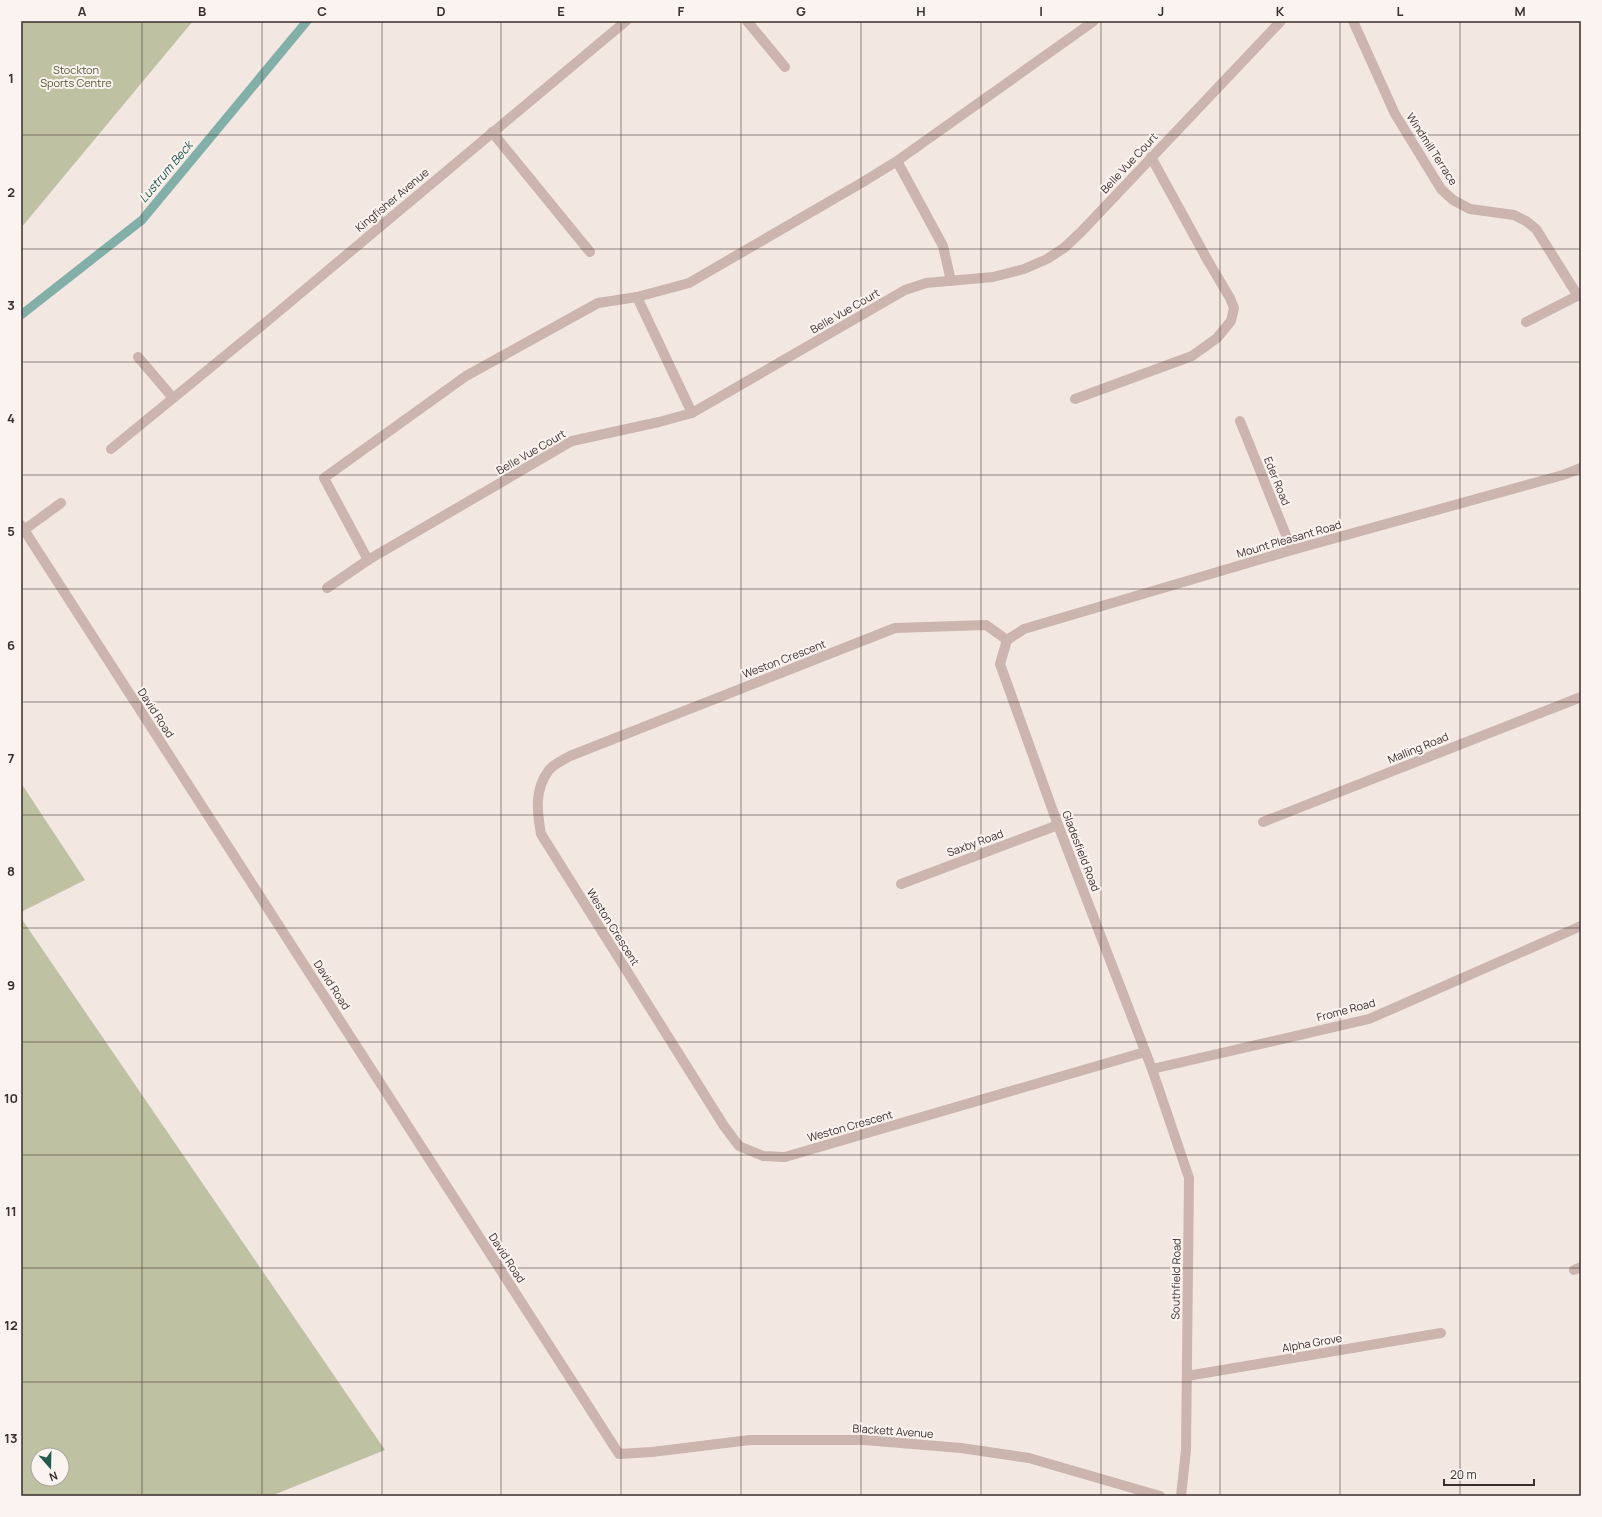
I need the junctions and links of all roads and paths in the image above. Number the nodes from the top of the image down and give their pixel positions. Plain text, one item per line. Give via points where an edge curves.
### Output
1 (626, 21) edge
2 (747, 21) edge
3 (1094, 21) edge
4 (1281, 21) edge
5 (1353, 21) edge
6 (785, 67) dead end
7 (492, 132) junction
8 (1151, 157) junction
9 (897, 161) junction
10 (590, 252) dead end
11 (951, 281) junction
12 (1580, 295) edge
13 (637, 297) junction
14 (1526, 322) dead end
15 (138, 357) dead end
16 (173, 398) junction
17 (1075, 399) dead end
18 (692, 413) junction
19 (1240, 422) dead end
20 (111, 449) dead end
21 (1581, 468) edge
22 (61, 503) dead end
23 (23, 527) edge
24 (1292, 550) junction
25 (368, 560) junction
26 (327, 588) dead end
27 (1007, 640) junction
28 (1581, 697) edge
29 (1263, 822) dead end
30 (1058, 826) junction
31 (901, 884) dead end
32 (1581, 926) edge
33 (1145, 1052) junction
34 (1152, 1069) junction
35 (1441, 1333) dead end
36 (1187, 1376) junction
37 (619, 1454) joint
38 (1160, 1496) edge
39 (1181, 1496) edge

1 - 7 street, Kingfisher Avenue
2 - 6 street
3 - 9 street
4 - 8 street, Belle Vue Court
5 - 12 street, Windmill Terrace via 1395,114 1441,189 1453,200 1470,209 1514,215 1526,221 1536,230
7 - 10 street
7 - 16 street, Kingfisher Avenue
8 - 11 street, Belle Vue Court via 1081,232 1048,259 1024,269 993,277
8 - 17 street via 1224,286 1234,308 1230,321 1216,338 1192,356
9 - 11 street via 943,246
9 - 13 street via 689,283
11 - 18 street, Belle Vue Court via 926,283 905,290
12 - 14 street, Windmill Terrace
13 - 18 street
13 - 25 street via 598,303 466,376 324,478
15 - 16 street
16 - 20 street, Kingfisher Avenue
18 - 25 street, Belle Vue Court via 572,441
19 - 24 street, Eder Road
21 - 24 street, Mount Pleasant Road
22 - 23 street, David Road
23 - 37 street, David Road
24 - 27 street, Mount Pleasant Road via 1024,629
25 - 26 street, Belle Vue Court
27 - 30 street, Gladesfield Road via 1000,664
27 - 33 street, Weston Crescent via 986,625 895,628 570,756 550,769 539,788 536,810 541,834 724,1126 739,1146 763,1156 785,1158
28 - 29 street, Malling Road
30 - 31 street, Saxby Road
30 - 33 street, Gladesfield Road
32 - 34 street, Frome Road via 1369,1019
33 - 34 street, Gladesfield Road
34 - 36 street, Southfield Road via 1189,1178
35 - 36 street, Alpha Grove
36 - 39 street, Southfield Road via 1186,1450
37 - 38 street, Blackett Avenue via 750,1440 864,1440 961,1448 1029,1458

